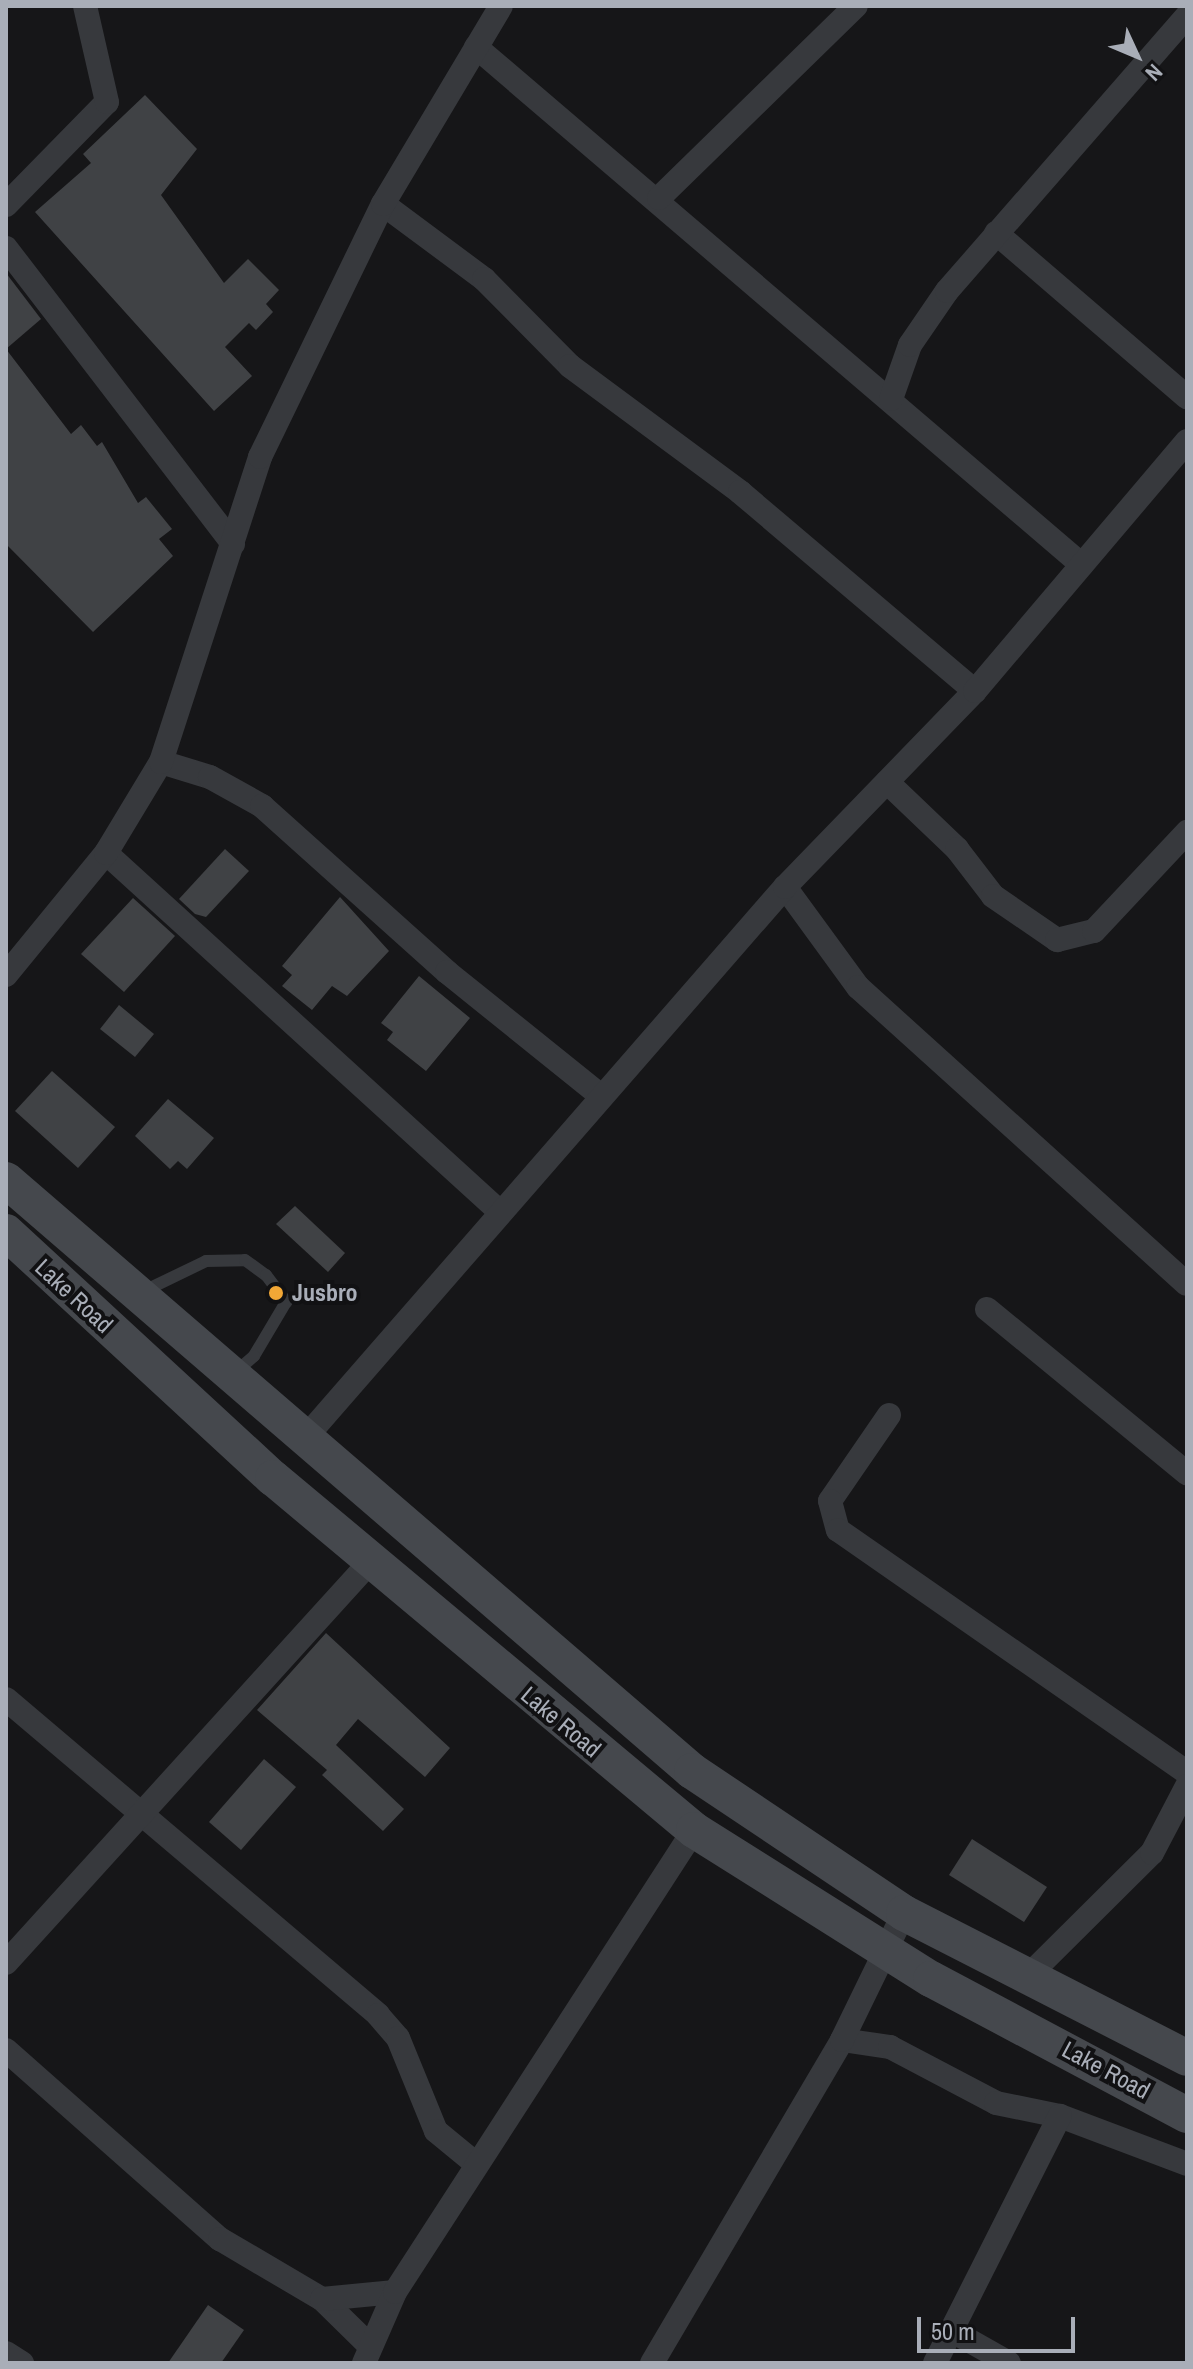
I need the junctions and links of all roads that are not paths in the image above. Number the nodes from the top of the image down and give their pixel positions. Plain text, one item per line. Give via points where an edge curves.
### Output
1 (85, 6) edge
2 (501, 6) edge
3 (856, 6) edge
4 (1187, 16) edge
5 (476, 47) junction
6 (659, 198) junction
7 (383, 204) junction
8 (6, 205) edge
9 (996, 233) junction
10 (6, 248) edge
11 (1187, 397) edge
12 (891, 399) junction
13 (1187, 441) edge
14 (233, 544) junction
15 (1082, 565) junction
16 (975, 691) junction
17 (161, 762) junction
18 (887, 782) junction
19 (1187, 832) edge
20 (106, 853) junction
21 (785, 887) junction
22 (6, 975) edge
23 (601, 1096) junction
24 (6, 1180) edge
25 (499, 1211) junction
26 (6, 1232) edge
27 (1187, 1284) edge
28 (136, 1296) junction
29 (987, 1309) dead end
30 (230, 1376) junction
31 (889, 1415) dead end
32 (305, 1438) junction
33 (1187, 1473) edge
34 (371, 1561) junction
35 (6, 1699) edge
36 (1187, 1773) edge
37 (1187, 1786) edge
38 (140, 1813) junction
39 (694, 1830) junction
40 (904, 1913) junction
41 (883, 1951) junction
42 (6, 1963) edge
43 (1026, 1978) junction
44 (842, 2040) junction
45 (6, 2050) edge
46 (1187, 2058) edge
47 (1187, 2115) edge
48 (1060, 2116) junction
49 (476, 2164) junction
50 (1187, 2164) edge
51 (395, 2292) junction
52 (322, 2299) junction
53 (954, 2332) junction
54 (6, 2353) edge
55 (367, 2355) edge
56 (22, 2363) edge
57 (652, 2363) edge
58 (935, 2363) edge
59 (1009, 2363) edge

1 - 8 street via 107,102
2 - 5 street
3 - 6 street
4 - 9 street
5 - 6 street
5 - 7 street
6 - 12 street
7 - 14 street via 260,457
7 - 16 street via 484,279 570,366 740,492
9 - 11 street
9 - 12 street via 910,345
10 - 14 street
12 - 15 street
13 - 15 street
14 - 17 street
15 - 16 street
16 - 18 street
17 - 20 street
17 - 23 street via 262,806 447,972
18 - 19 street via 957,849 993,896 1057,940 1094,931
18 - 21 street
20 - 22 street
20 - 25 street
21 - 23 street
21 - 27 street via 833,958 880,1009
23 - 25 street
24 - 28 main road, Lake Road
25 - 32 street
26 - 34 main road, Lake Road
28 - 30 main road, Lake Road
28 - 30 lane via 206,1261 245,1260 266,1275 286,1302 254,1356
29 - 33 street
30 - 32 main road, Lake Road
31 - 36 street via 830,1501 838,1530
32 - 40 main road, Lake Road via 692,1771
34 - 38 street
34 - 39 main road, Lake Road
35 - 38 street
37 - 43 street via 1152,1853
38 - 42 street
38 - 49 street via 378,2015 398,2038 436,2131
39 - 41 main road, Lake Road
39 - 49 street
40 - 41 street
40 - 43 main road, Lake Road
41 - 44 street
41 - 47 main road, Lake Road
43 - 46 main road, Lake Road
44 - 48 street via 890,2047 996,2103
44 - 57 street
45 - 52 street via 220,2239
48 - 50 street
48 - 53 street
49 - 51 street
51 - 52 street
51 - 55 street
52 - 55 street
53 - 58 street
53 - 59 street
54 - 56 street

